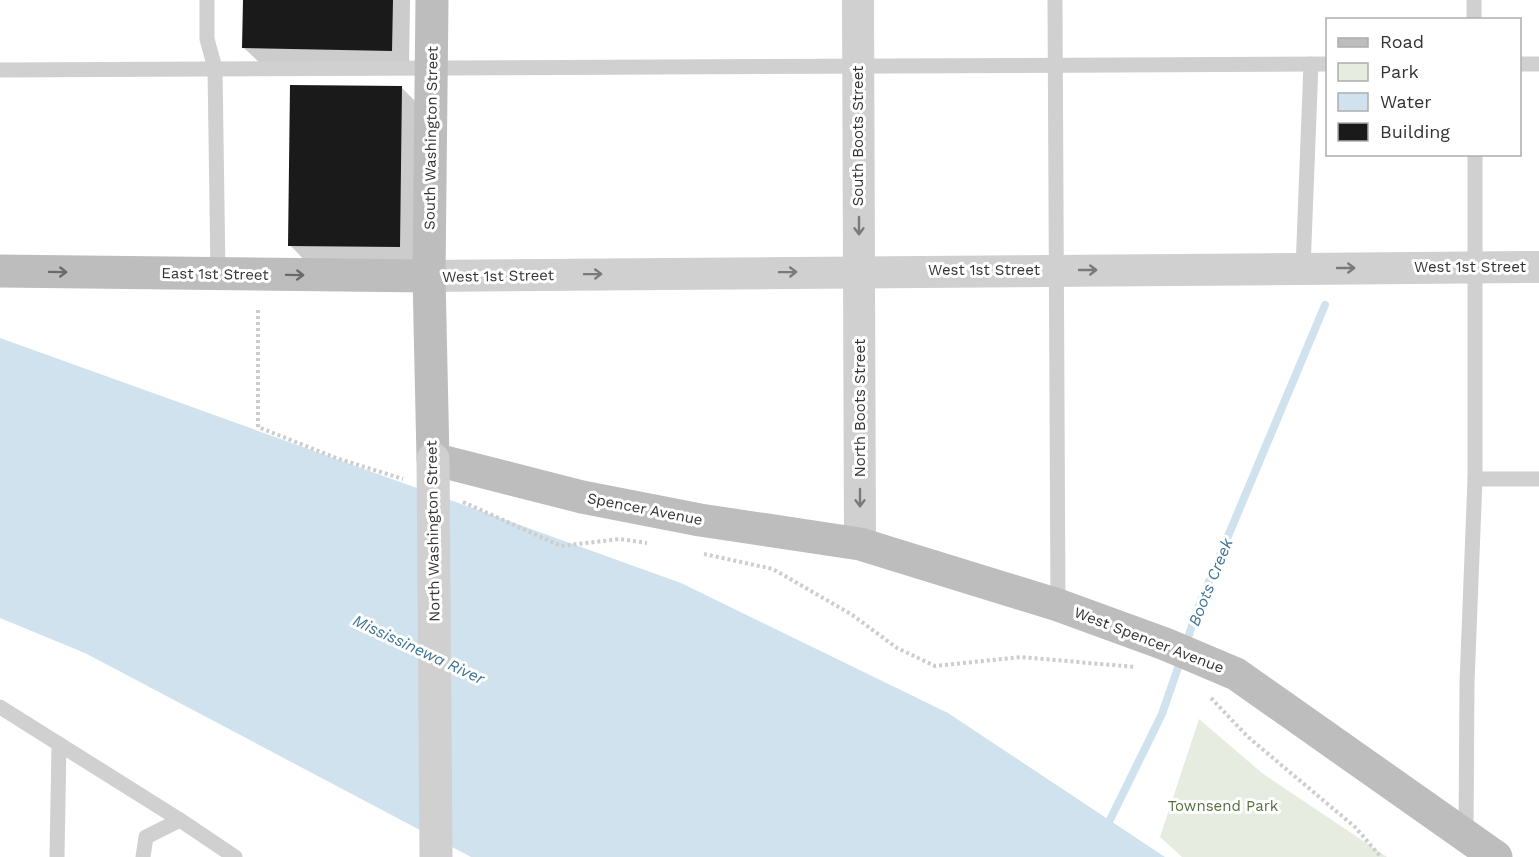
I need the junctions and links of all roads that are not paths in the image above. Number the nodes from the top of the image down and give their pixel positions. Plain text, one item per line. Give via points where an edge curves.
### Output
1 (207, 0) edge
2 (432, 0) edge
3 (858, 0) edge
4 (1055, 0) edge
5 (1474, 0) edge
6 (1474, 18) edge
7 (858, 64) junction
8 (1054, 64) junction
9 (1311, 64) junction
10 (1326, 64) edge
11 (1521, 64) edge
12 (1539, 64) edge
13 (432, 66) junction
14 (215, 68) junction
15 (0, 70) edge
16 (1475, 156) edge
17 (1476, 267) junction
18 (1539, 267) edge
19 (1303, 269) junction
20 (1056, 270) junction
21 (859, 271) junction
22 (0, 272) edge
23 (218, 274) junction
24 (429, 276) junction
25 (433, 459) junction
26 (1475, 479) junction
27 (1539, 480) edge
28 (860, 544) junction
29 (1058, 605) junction
30 (0, 707) edge
31 (59, 744) junction
32 (180, 820) junction
33 (1466, 836) junction
34 (233, 856) edge
35 (57, 857) edge
36 (143, 857) edge
37 (436, 857) edge
38 (1496, 857) edge

1 - 14 lane via 207,39
2 - 13 main road, South Washington Street
3 - 7 street, South Boots Street
4 - 8 lane
5 - 6 lane
7 - 8 lane
7 - 13 lane
7 -> 21 street, South Boots Street
8 - 9 lane
8 - 20 lane
9 - 10 lane
9 - 19 lane
11 - 12 lane
13 - 14 lane
13 - 24 main road, South Washington Street
14 - 15 lane
14 - 23 lane
16 - 17 lane
17 - 18 street, West 1st Street
19 -> 17 street, West 1st Street
17 - 26 lane
20 -> 19 street, West 1st Street
20 - 21 street, West 1st Street
20 - 29 lane
24 -> 21 street, West 1st Street
21 -> 28 street, North Boots Street
22 -> 23 main road, East 1st Street
23 -> 24 main road, East 1st Street
24 - 25 main road, North Washington Street
25 - 28 main road, Spencer Avenue via 582,497 700,520
25 - 37 street, North Washington Street, bridge
26 - 27 lane
26 - 33 lane
28 - 29 main road, West Spencer Avenue
29 - 33 main road, West Spencer Avenue via 1208,660 1260,690
30 - 31 lane
31 - 32 lane
31 - 35 lane
32 - 34 lane
32 - 36 lane via 146,837
33 - 38 main road, West Spencer Avenue

